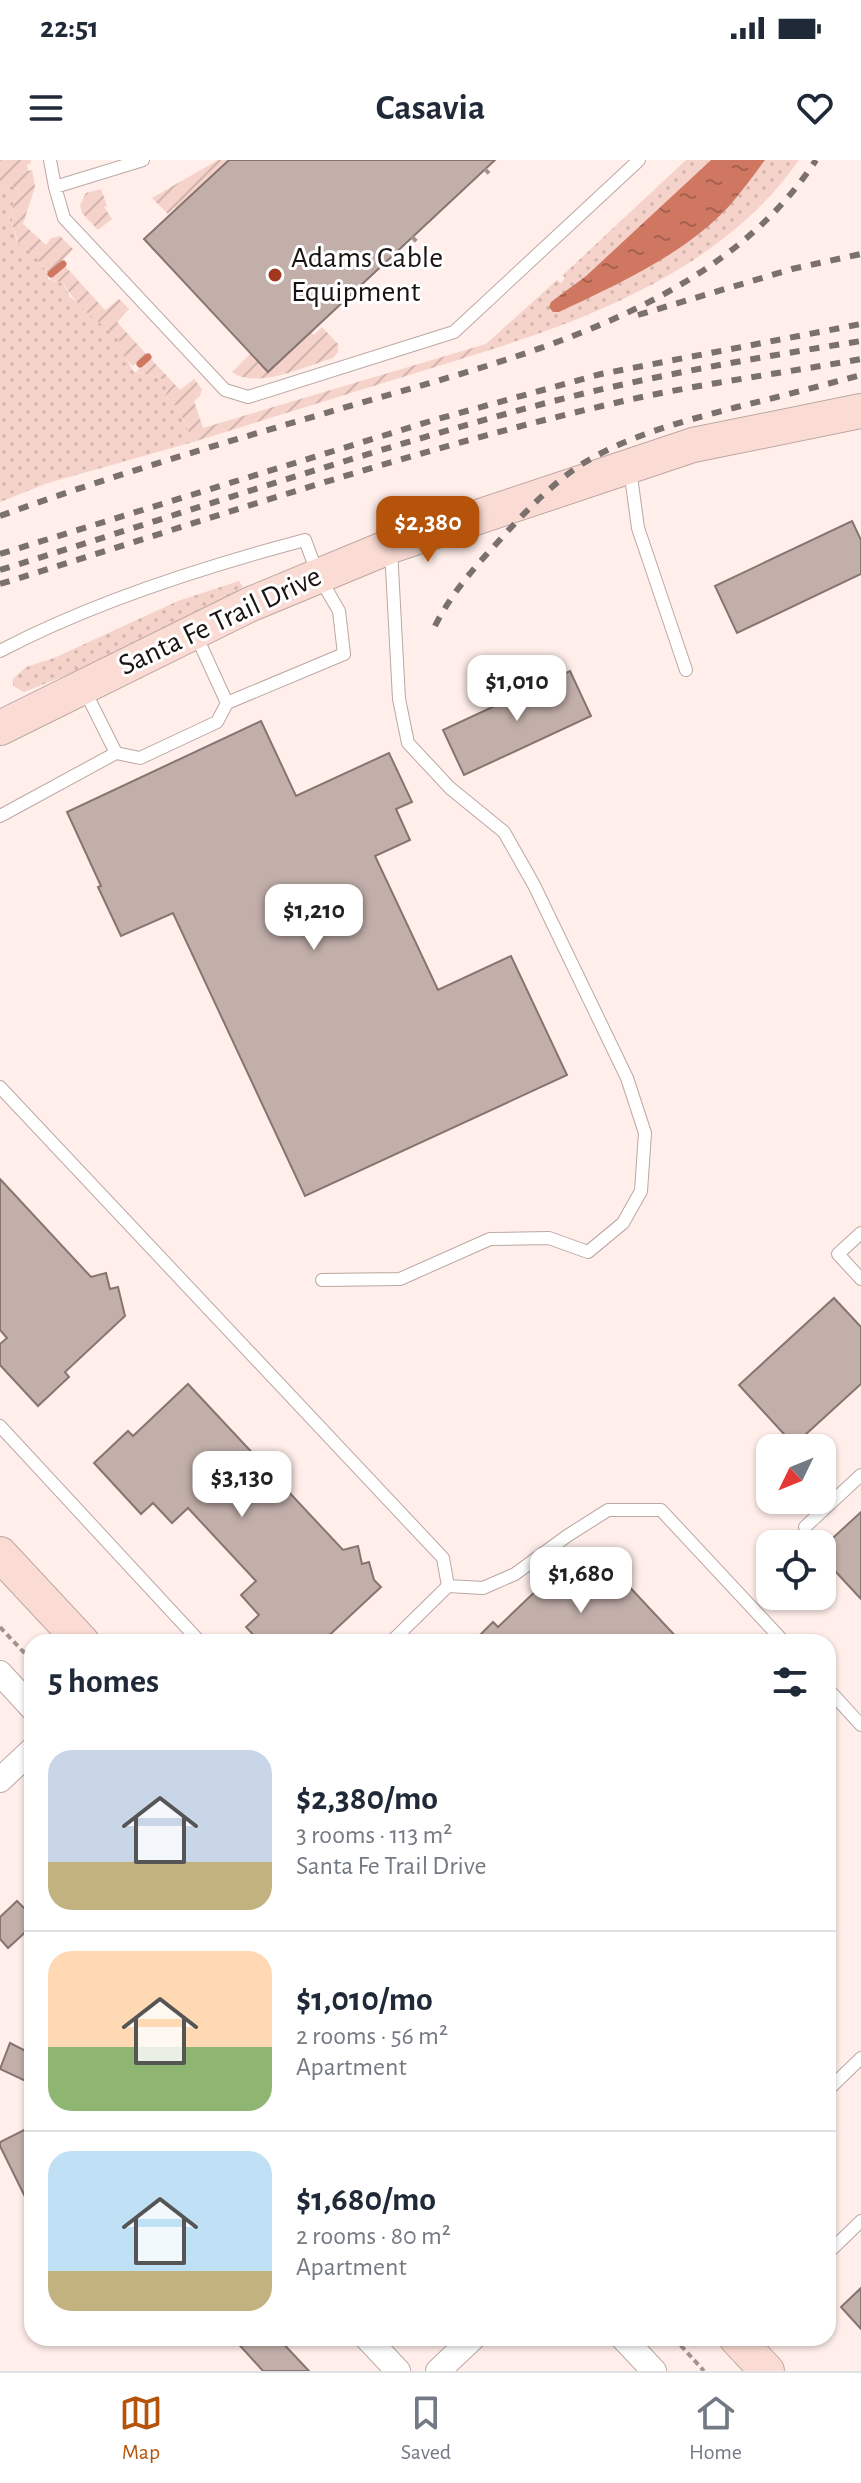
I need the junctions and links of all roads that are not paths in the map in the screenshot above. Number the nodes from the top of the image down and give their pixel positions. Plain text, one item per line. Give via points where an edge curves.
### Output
1 (50, 160) edge
2 (143, 160) edge
3 (639, 160) edge
4 (55, 187) junction
5 (861, 412) edge
6 (630, 466) junction
7 (391, 546) junction
8 (318, 575) junction
9 (194, 631) junction
10 (0, 651) edge
11 (686, 670) dead end
12 (83, 686) junction
13 (227, 703) junction
14 (3, 721) edge
15 (116, 753) junction
16 (0, 816) edge
17 (0, 1087) edge
18 (861, 1233) edge
19 (861, 1279) edge
20 (322, 1280) dead end
21 (0, 1426) edge
22 (861, 1475) edge
23 (805, 1527) dead end
24 (0, 1554) edge
25 (448, 1586) junction
26 (75, 1634) edge
27 (193, 1634) edge
28 (401, 1634) edge
29 (777, 1634) edge
30 (0, 1673) edge
31 (836, 1698) edge
32 (24, 1699) edge
33 (861, 1725) edge
34 (24, 1758) edge
35 (0, 1780) edge
36 (861, 2058) edge
37 (836, 2082) edge
38 (861, 2221) edge
39 (836, 2245) edge
40 (375, 2346) edge
41 (465, 2346) edge
42 (631, 2346) edge
43 (744, 2346) edge
44 (398, 2371) edge
45 (438, 2371) edge
46 (654, 2371) edge
47 (767, 2371) edge

1 - 4 lane
2 - 4 lane
3 - 4 lane via 454,332 248,397 225,390 64,218
5 - 6 main road, Santa Fe Trail Drive via 693,445
6 - 7 main road, Santa Fe Trail Drive
6 - 11 lane via 638,528
7 - 8 main road, Santa Fe Trail Drive
7 - 20 lane via 399,699 408,743 450,788 504,832 534,885 627,1078 645,1133 641,1191 623,1223 588,1252 549,1238 490,1239 400,1279
8 - 9 main road, Santa Fe Trail Drive
8 - 10 lane via 305,540 220,562 40,630
8 - 13 lane via 339,611 344,654
9 - 12 main road, Santa Fe Trail Drive
9 - 13 lane
12 - 14 main road, Santa Fe Trail Drive
12 - 15 lane
13 - 15 lane via 217,722 140,758
15 - 16 lane
17 - 25 lane via 443,1558
18 - 19 lane via 838,1254
21 - 27 lane
22 - 23 lane
24 - 26 main road
25 - 28 lane
25 - 29 lane via 483,1588 515,1574 608,1510 661,1510
30 - 32 street
31 - 33 lane
34 - 35 street
36 - 37 lane
38 - 39 lane
40 - 44 street
41 - 45 street
42 - 46 street
43 - 47 main road

